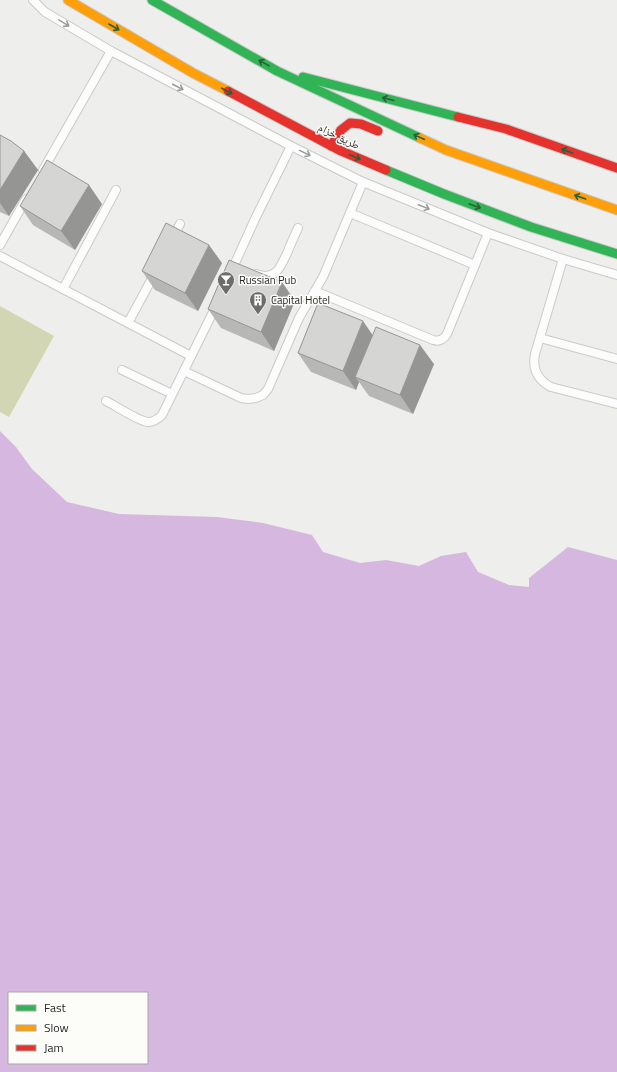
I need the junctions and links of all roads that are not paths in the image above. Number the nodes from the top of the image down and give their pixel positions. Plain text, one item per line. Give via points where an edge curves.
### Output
1 (33, 0) edge
2 (68, 0) edge
3 (152, 0) edge
4 (111, 51) junction
5 (277, 71) junction
6 (388, 136) dead end
7 (291, 146) junction
8 (331, 146) junction
9 (423, 149) dead end
10 (446, 150) junction
11 (617, 168) edge
12 (40, 176) edge
13 (363, 182) junction
14 (32, 190) edge
15 (116, 190) dead end
16 (617, 210) edge
17 (350, 213) junction
18 (180, 224) dead end
19 (298, 228) dead end
20 (488, 233) junction
21 (0, 244) edge
22 (170, 244) edge
23 (617, 254) edge
24 (0, 256) edge
25 (563, 259) junction
26 (160, 264) edge
27 (475, 265) junction
28 (241, 266) junction
29 (617, 275) edge
30 (229, 277) edge
31 (63, 289) junction
32 (315, 291) junction
33 (221, 297) edge
34 (128, 323) junction
35 (540, 338) junction
36 (191, 356) junction
37 (617, 359) edge
38 (122, 370) dead end
39 (184, 371) junction
40 (172, 394) junction
41 (106, 401) dead end
42 (617, 404) edge

1 -> 4 lane via 45,12
2 -> 8 main road, طريق خزام via 193,73
5 -> 3 main road
4 -> 7 lane
4 - 12 lane
10 -> 5 main road
11 -> 5 main road via 506,130
6 - 8 main road via 354,121 341,128
7 -> 13 lane
7 - 28 lane via 255,219
8 -> 23 main road, طريق خزام via 444,194 531,227
9 - 10 main road
16 -> 10 main road
13 - 17 lane
13 -> 20 lane
14 - 21 lane
15 - 31 lane
17 - 27 lane
17 - 32 lane
18 - 22 lane
19 - 28 lane via 275,273 264,276
20 - 25 lane
20 - 27 lane
24 - 31 lane
25 - 29 lane
25 - 35 lane
26 - 34 lane
27 - 32 lane via 447,334 439,341
28 - 30 lane
31 - 34 lane
32 - 39 lane via 299,318 263,395 256,398 241,398
33 - 36 lane
34 - 36 lane
35 - 37 lane
35 - 42 lane via 534,362 535,370 544,383
36 - 39 lane
38 - 40 lane
39 - 40 lane
40 - 41 lane via 162,415 152,422

